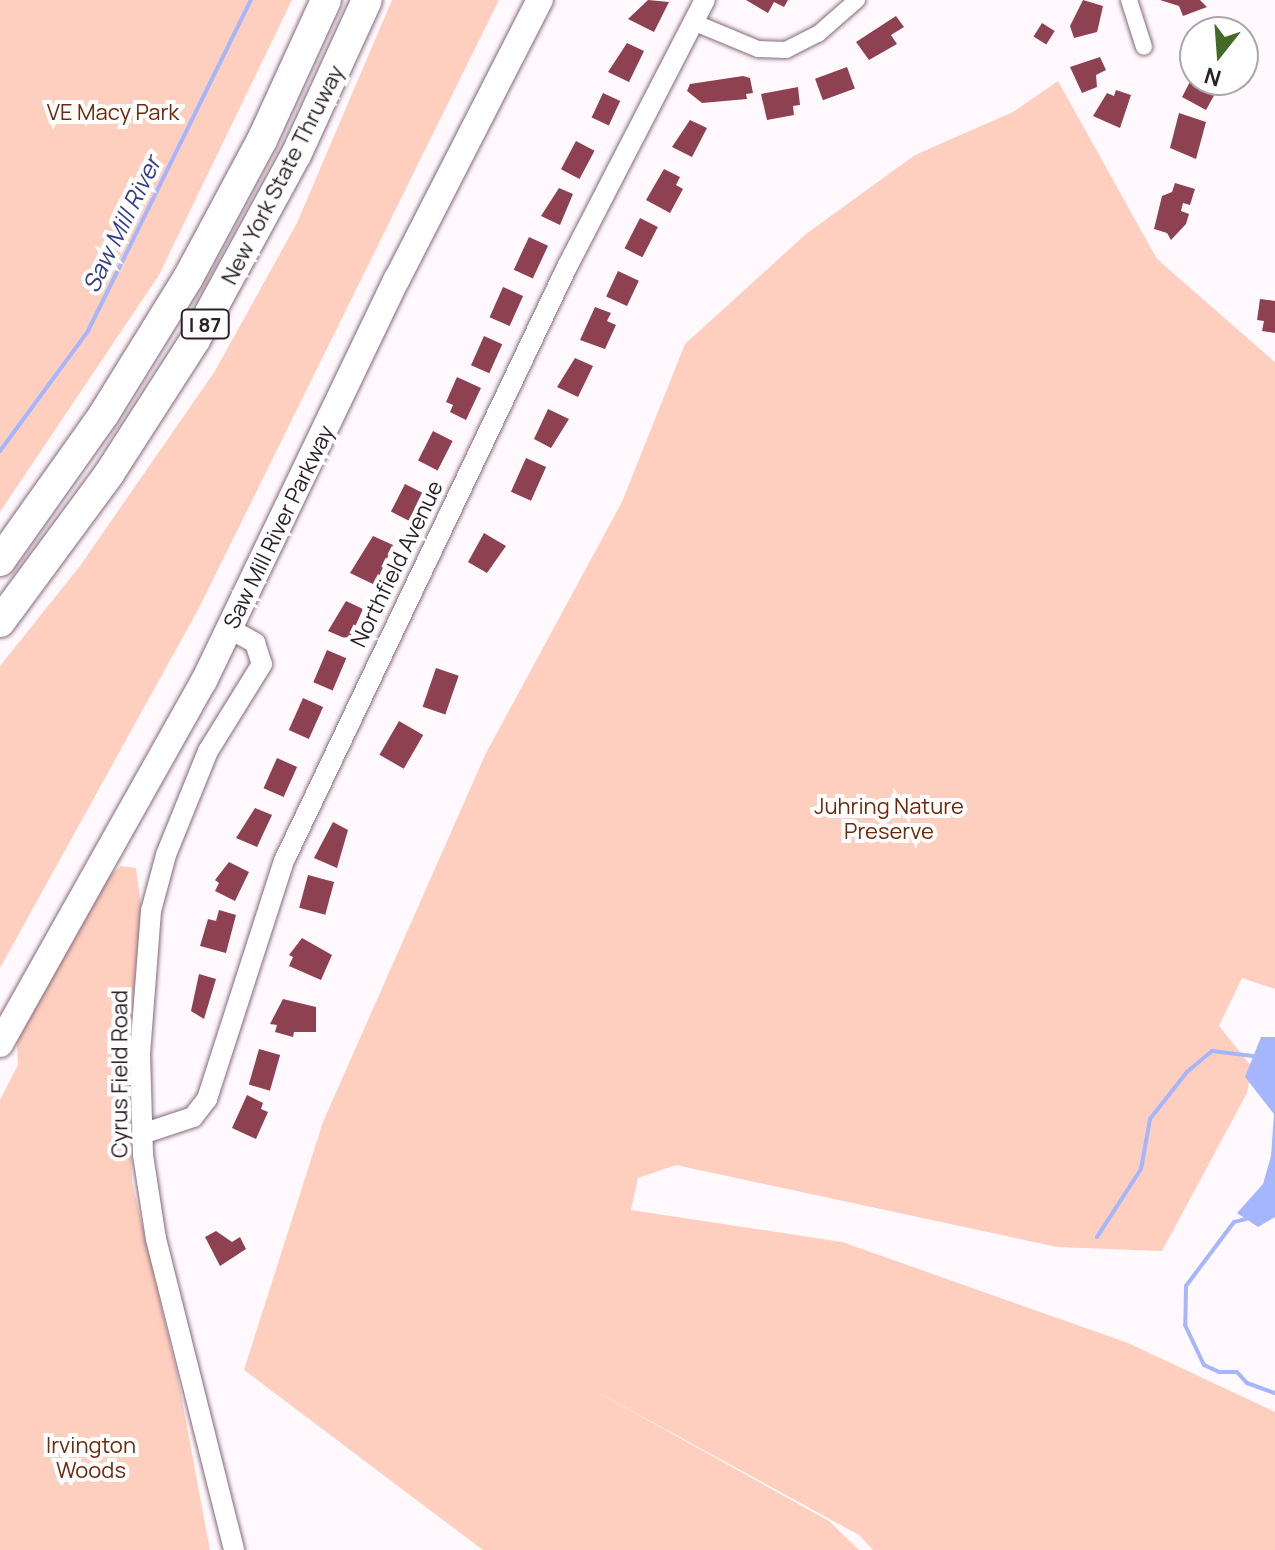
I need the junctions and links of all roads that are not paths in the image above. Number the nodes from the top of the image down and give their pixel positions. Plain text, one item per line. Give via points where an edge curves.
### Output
1 (326, 0) edge
2 (367, 0) edge
3 (521, 0) edge
4 (540, 0) edge
5 (705, 0) edge
6 (857, 0) edge
7 (1129, 0) edge
8 (693, 22) junction
9 (1144, 47) dead end
10 (0, 561) edge
11 (0, 622) edge
12 (230, 629) junction
13 (0, 1009) edge
14 (0, 1044) edge
15 (142, 1134) junction
16 (234, 1550) edge

1 - 10 highway, New York State Thruway / I 87 via 262,140 188,278 104,414
2 - 11 highway, New York State Thruway / I 87 via 290,167 202,329 109,474
3 - 13 highway, Saw Mill River Parkway via 397,241 210,630
4 - 12 highway, Saw Mill River Parkway via 397,279
5 - 8 street, Northfield Avenue
6 - 8 street via 818,34 786,50 758,49
7 - 9 street
8 - 15 street, Northfield Avenue via 567,267 284,861 207,1099 193,1117
12 - 14 highway, Saw Mill River Parkway
12 - 15 street, Cyrus Field Road via 255,643 262,664 192,783 151,911 140,1053
15 - 16 street, Cyrus Field Road via 156,1239

